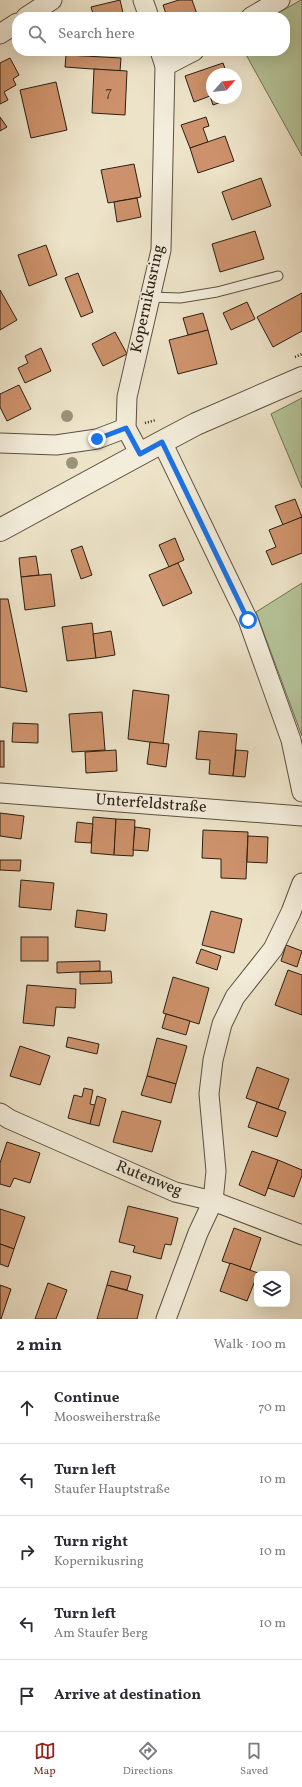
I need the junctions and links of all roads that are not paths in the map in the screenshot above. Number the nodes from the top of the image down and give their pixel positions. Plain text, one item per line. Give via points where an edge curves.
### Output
1 (52, 0) edge
2 (143, 0) edge
3 (280, 0) edge
4 (34, 12) edge
5 (147, 12) edge
6 (260, 12) edge
7 (12, 26) edge
8 (0, 34) edge
9 (175, 56) edge
10 (163, 59) edge
11 (278, 276) dead end
12 (150, 297) junction
13 (302, 378) edge
14 (126, 428) junction
15 (162, 442) junction
16 (0, 443) edge
17 (140, 454) junction
18 (0, 530) edge
19 (302, 792) edge
20 (0, 793) edge
21 (302, 816) edge
22 (302, 883) edge
23 (0, 1112) edge
24 (213, 1201) junction
25 (302, 1235) edge
26 (166, 1319) edge

1 - 4 street
2 - 5 street
3 - 6 street
7 - 8 street
9 - 10 street, Kopernikusring
10 - 12 street, Kopernikusring via 161,250
11 - 12 lane via 217,292 180,298
12 - 14 street, Kopernikusring via 127,397
13 - 15 street via 196,424
14 - 16 street via 97,439 56,445
14 - 17 street
15 - 17 street
15 - 19 street via 248,620 291,740
17 - 18 street
20 - 21 street, Unterfeldstraße
22 - 24 street via 273,949 235,997 222,1024 213,1060 210,1094 216,1171
23 - 24 street, Rutenweg via 9,1119 175,1192
24 - 25 street, Rutenweg
24 - 26 street via 198,1233

